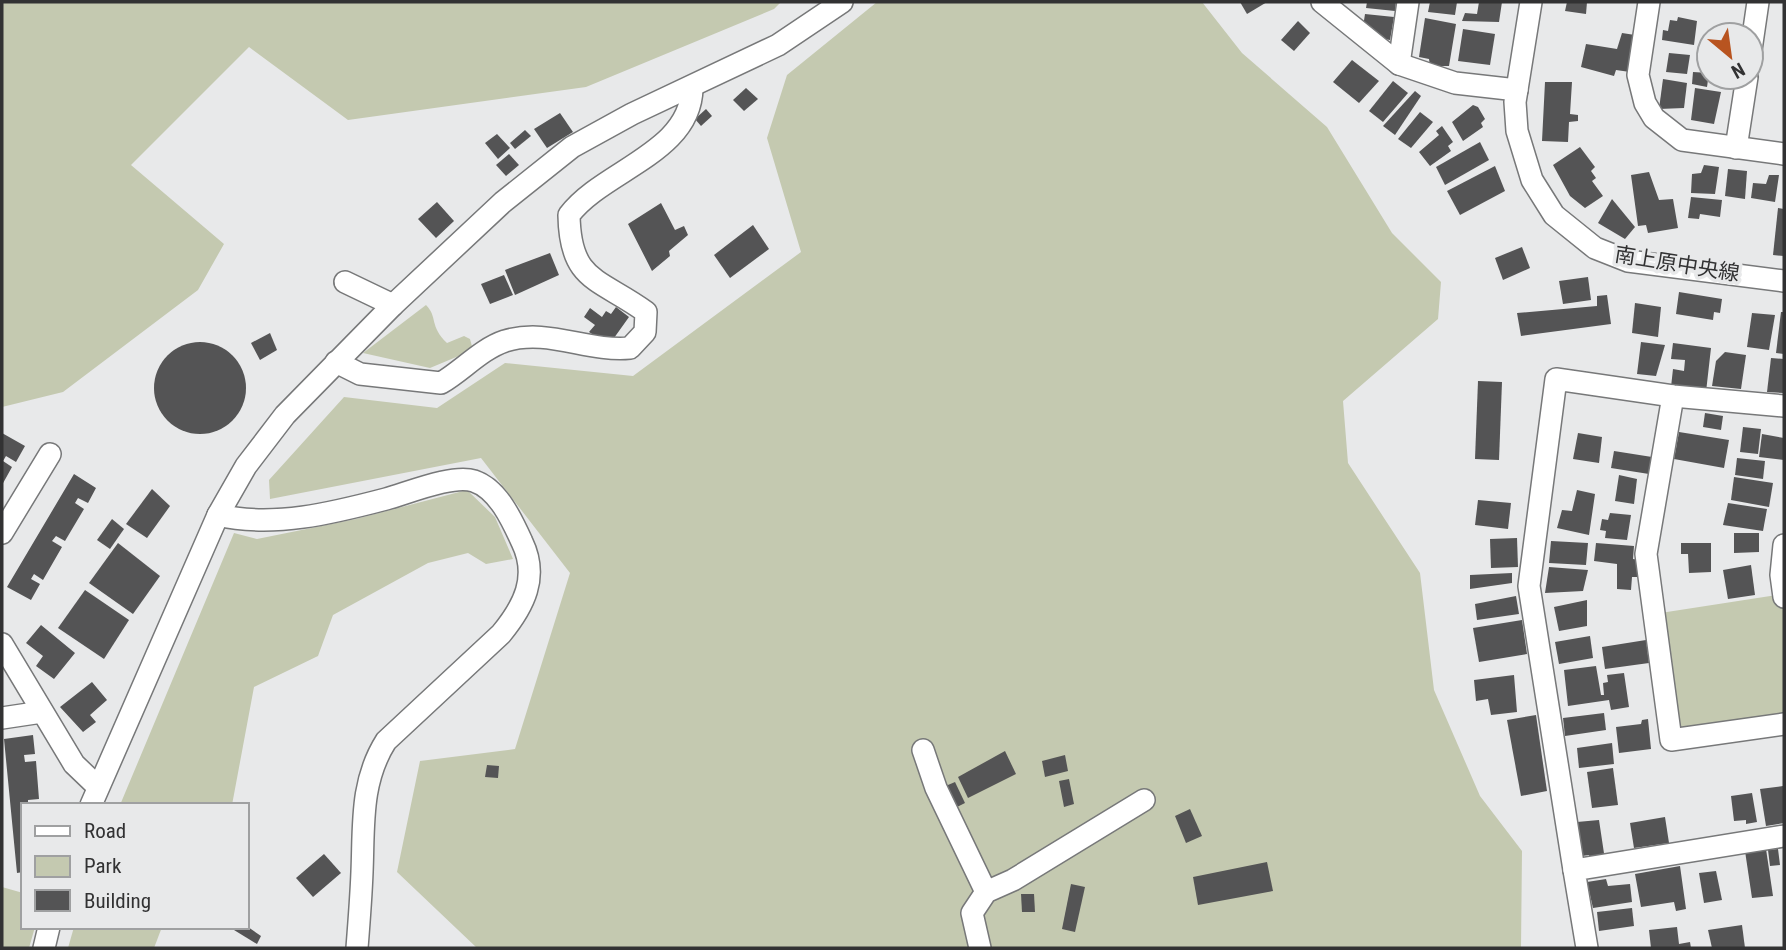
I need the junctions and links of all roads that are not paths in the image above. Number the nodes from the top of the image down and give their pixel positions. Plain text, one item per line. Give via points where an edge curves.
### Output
1 (842, 2) edge
2 (1322, 2) edge
3 (1408, 2) edge
4 (1531, 2) edge
5 (1649, 2) edge
6 (1758, 2) edge
7 (1755, 21) edge
8 (1399, 64) junction
9 (692, 88) junction
10 (1517, 90) junction
11 (1745, 91) edge
12 (1736, 148) junction
13 (1784, 154) edge
14 (1784, 281) edge
15 (345, 282) dead end
16 (393, 305) junction
17 (336, 362) junction
18 (1673, 396) junction
19 (1784, 406) edge
20 (50, 454) dead end
21 (218, 515) junction
22 (2, 533) edge
23 (1784, 545) edge
24 (1784, 597) edge
25 (2, 644) edge
26 (42, 712) junction
27 (2, 718) edge
28 (1784, 724) edge
29 (923, 750) dead end
30 (94, 796) edge
31 (1144, 800) dead end
32 (1784, 836) edge
33 (1574, 870) junction
34 (986, 892) junction
35 (49, 929) edge
36 (44, 948) edge
37 (357, 948) edge
38 (980, 948) edge
39 (1587, 948) edge

1 - 9 street via 778,45
2 - 8 street
3 - 8 street
4 - 10 street, 南上原中央線
5 - 12 street via 1638,75 1650,110 1665,130 1682,140
6 - 7 street
8 - 10 street via 1455,82
9 - 16 street via 572,147 503,202
9 - 17 street via 692,108 676,130 656,149 590,192 569,215 574,257 586,276 646,312 645,332 630,348 613,350 561,338 503,341 440,383 360,374
10 - 14 street, 南上原中央線 via 1517,131 1529,173 1554,215 1577,236 1628,261
11 - 12 street
12 - 13 street
15 - 16 street
16 - 17 street
17 - 21 street via 285,415
18 - 19 street
18 - 28 street via 1646,554 1671,740
18 - 33 street via 1556,379 1529,586
20 - 22 street
21 - 30 street
21 - 37 street via 274,521 463,479 493,493 526,551 528,583 515,617 386,741 377,755 364,804
23 - 24 street
25 - 26 street
26 - 27 street
26 - 30 street
29 - 34 street via 936,788
31 - 34 street
32 - 33 street
33 - 39 street
34 - 38 street via 972,913
35 - 36 street

